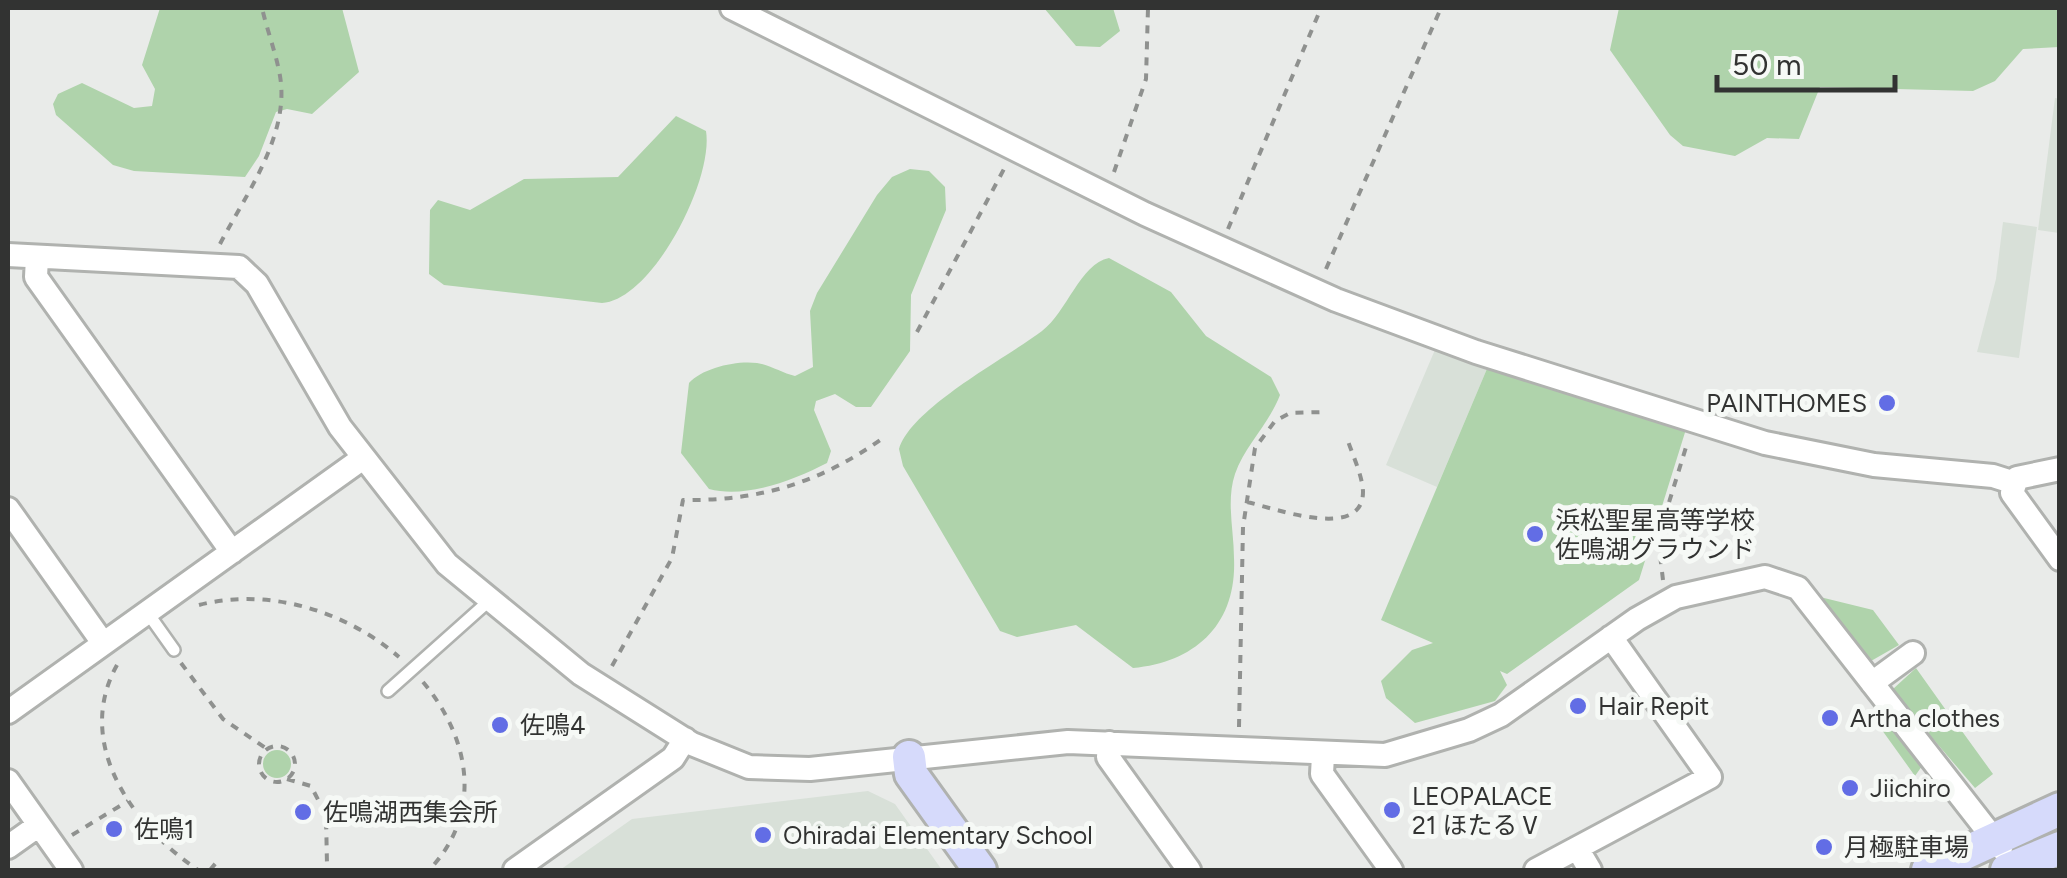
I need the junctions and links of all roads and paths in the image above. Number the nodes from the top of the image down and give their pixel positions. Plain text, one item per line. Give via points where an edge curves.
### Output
1 (262, 8) edge
2 (732, 8) edge
3 (1148, 8) edge
4 (1321, 8) edge
5 (1440, 8) edge
6 (1016, 148) junction
7 (1106, 194) junction
8 (1220, 248) junction
9 (8, 255) edge
10 (37, 257) junction
11 (217, 263) junction
12 (1316, 291) junction
13 (917, 332) dead end
14 (1324, 412) dead end
15 (1694, 421) junction
16 (886, 436) dead end
17 (1346, 438) dead end
18 (364, 458) junction
19 (2060, 469) edge
20 (2015, 483) junction
21 (1246, 502) junction
22 (8, 509) edge
23 (232, 552) junction
24 (2060, 559) edge
25 (490, 600) junction
26 (1666, 602) junction
27 (152, 618) junction
28 (1611, 637) junction
29 (174, 650) joint
30 (112, 652) junction
31 (1913, 653) dead end
32 (412, 669) junction
33 (1872, 682) junction
34 (601, 686) junction
35 (388, 691) dead end
36 (8, 712) edge
37 (685, 739) junction
38 (1109, 743) junction
39 (267, 749) junction
40 (1239, 749) junction
41 (1324, 755) junction
42 (909, 757) junction
43 (287, 780) junction
44 (8, 781) edge
45 (128, 801) junction
46 (2060, 808) edge
47 (39, 824) junction
48 (1994, 838) junction
49 (8, 847) edge
50 (54, 847) junction
51 (1577, 848) junction
52 (2060, 848) edge
53 (220, 858) dead end
54 (327, 866) dead end
55 (2013, 869) edge
56 (71, 870) edge
57 (198, 870) edge
58 (210, 870) edge
59 (429, 870) edge
60 (515, 870) edge
61 (980, 870) edge
62 (1189, 870) edge
63 (1391, 870) edge
64 (1536, 870) edge
65 (1590, 870) edge
66 (1928, 870) edge

1 - 11 path via 281,105 264,159 217,248
2 - 6 street
3 - 7 path via 1146,78
4 - 8 path
5 - 12 path
6 - 7 street
6 - 13 path
7 - 8 street
8 - 12 street
9 - 10 street
10 - 11 street
10 - 23 street via 36,277
11 - 18 street via 240,267 257,284 320,397
12 - 15 street via 1476,352
14 - 21 path via 1290,413 1263,433
15 - 20 street via 1824,456
15 - 26 path via 1658,538
16 - 34 path via 798,486 728,500 684,500 672,558
17 - 21 path via 1364,494 1348,517 1316,518
18 - 23 street
18 - 25 street via 447,564
19 - 20 street
20 - 24 street via 2012,493
21 - 40 path
22 - 30 street
23 - 27 street
25 - 32 lane
25 - 34 street
26 - 28 street
26 - 33 street via 1765,576 1788,581
27 - 29 lane
27 - 30 street
27 - 32 path via 238,598 294,604 348,623
28 - 41 street via 1501,715 1468,730 1386,755
28 - 51 street via 1710,778
29 - 39 path via 208,704
30 - 36 street
30 - 45 path via 102,716 110,765
31 - 33 street
32 - 35 lane
32 - 59 path via 448,718 465,766 463,814
33 - 48 street
34 - 37 street
37 - 42 street via 720,758 780,770
37 - 60 street via 673,758
38 - 40 street
38 - 42 street
38 - 62 street via 1108,757
39 - 43 path via 258,763 263,776
39 - 43 path via 283,747 293,755
40 - 41 street
41 - 63 street via 1322,774
42 - 61 street via 911,774
43 - 54 path via 310,786 324,804
44 - 47 street
45 - 50 path
45 - 57 path via 152,833
46 - 48 street
47 - 49 street
47 - 50 street
48 - 55 street
48 - 66 street
50 - 56 street
51 - 64 street
51 - 65 street
52 - 55 street
53 - 58 path

